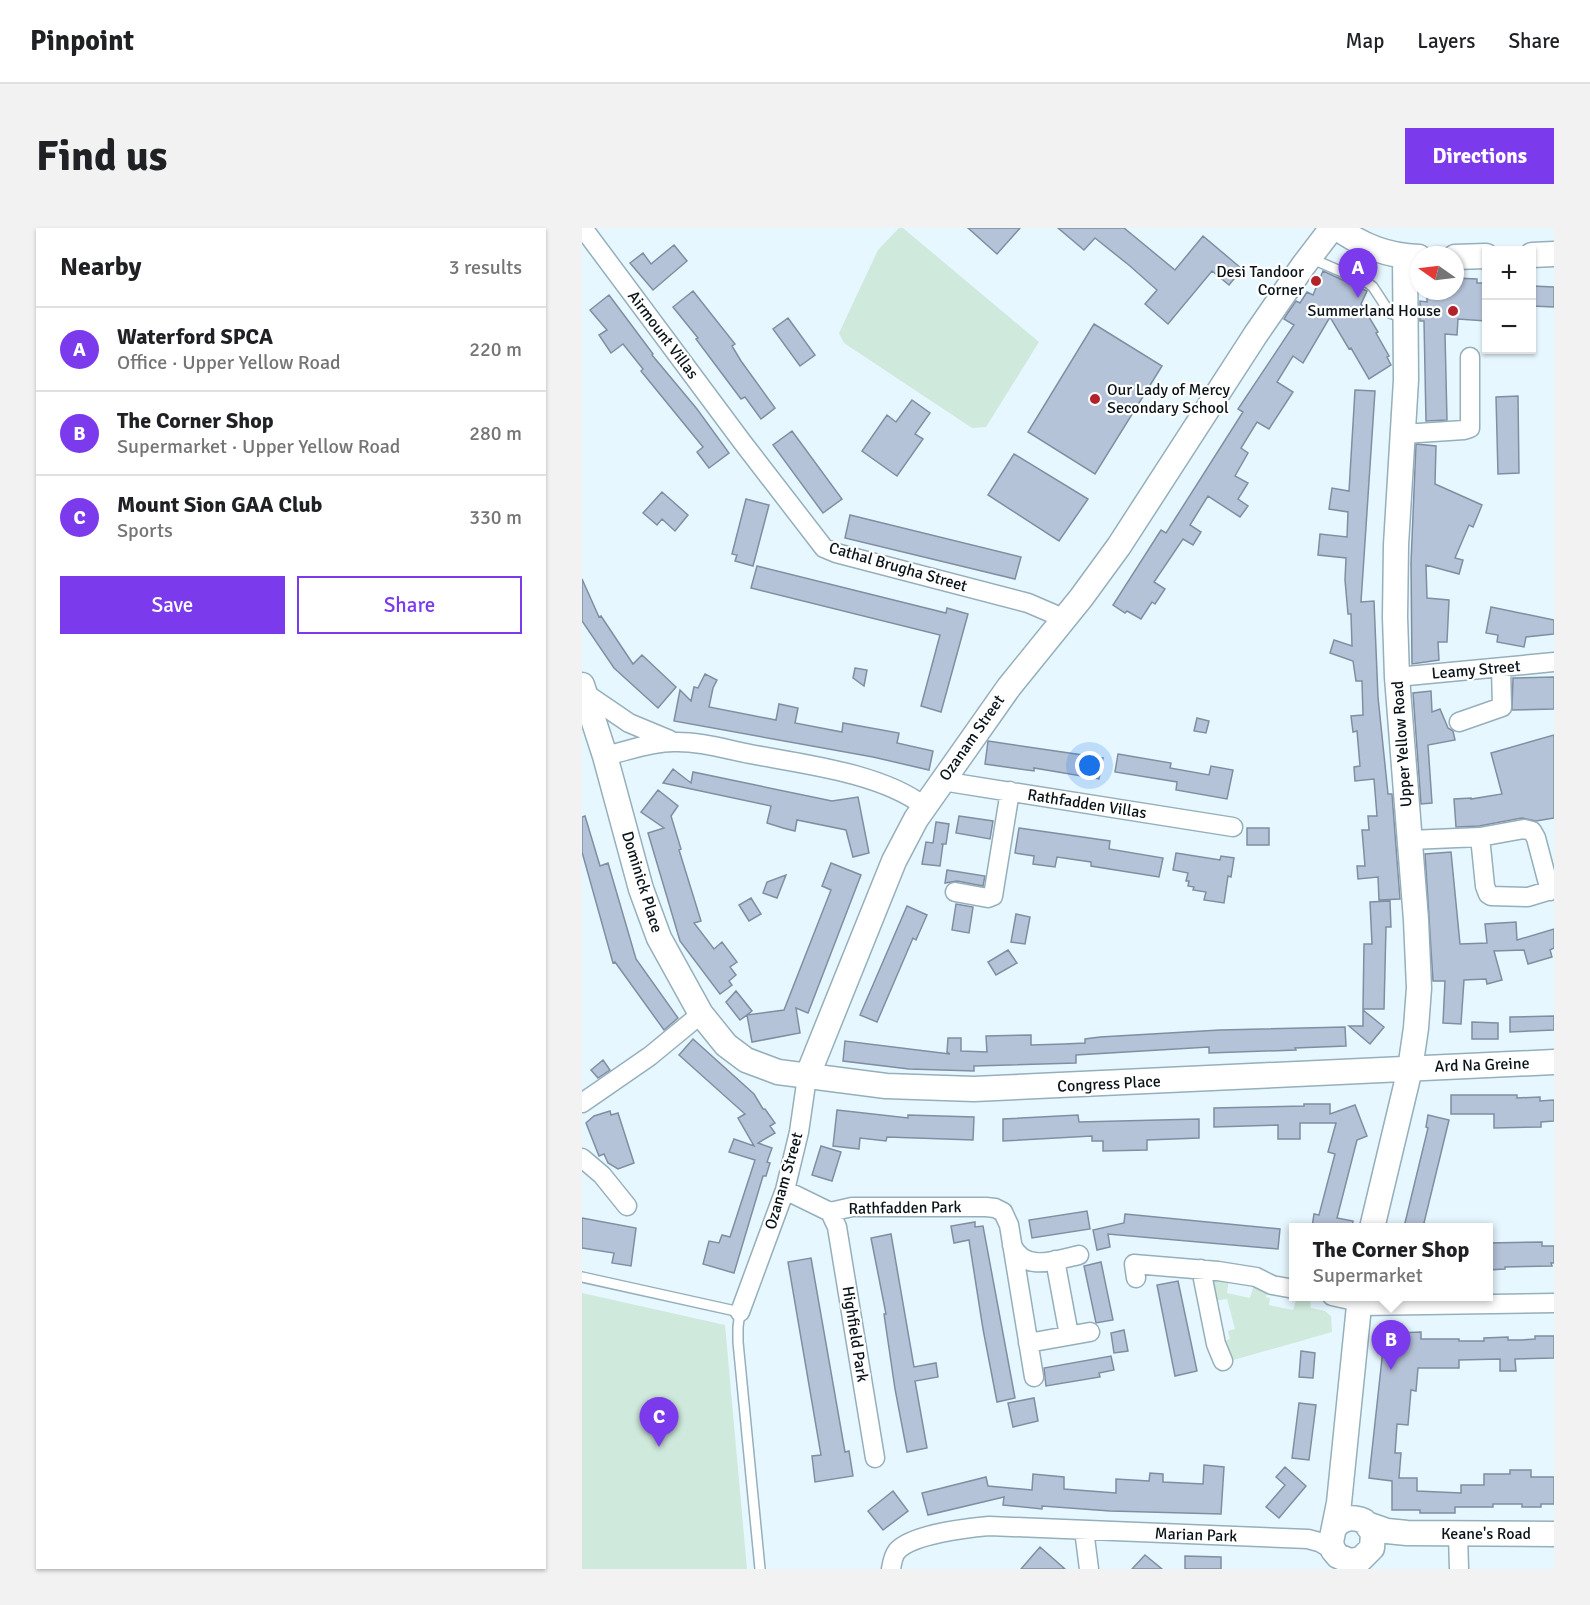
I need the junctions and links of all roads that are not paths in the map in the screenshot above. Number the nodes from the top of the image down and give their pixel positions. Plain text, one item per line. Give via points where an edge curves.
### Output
1 (583, 228) edge
2 (1332, 228) edge
3 (1351, 232) edge
4 (1554, 254) edge
5 (1536, 255) edge
6 (1482, 256) edge
7 (1410, 257) edge
8 (1464, 257) edge
9 (1309, 258) junction
10 (1410, 278) edge
11 (1406, 319) junction
12 (1470, 357) dead end
13 (1403, 434) junction
14 (743, 443) joint
15 (1063, 618) junction
16 (1554, 662) edge
17 (1501, 668) junction
18 (1397, 677) junction
19 (584, 689) edge
20 (1460, 722) dead end
21 (674, 741) junction
22 (606, 756) junction
23 (942, 781) junction
24 (1010, 791) junction
25 (924, 806) junction
26 (1233, 827) dead end
27 (1480, 837) junction
28 (1410, 840) junction
29 (1552, 890) edge
30 (955, 892) dead end
31 (701, 1014) junction
32 (1554, 1062) edge
33 (1410, 1069) junction
34 (807, 1077) junction
35 (582, 1103) edge
36 (582, 1158) edge
37 (785, 1190) junction
38 (627, 1206) dead end
39 (830, 1212) junction
40 (1373, 1223) edge
41 (1010, 1237) junction
42 (1079, 1255) dead end
43 (1056, 1260) junction
44 (1201, 1269) junction
45 (582, 1277) edge
46 (1136, 1278) dead end
47 (1289, 1288) edge
48 (1359, 1302) edge
49 (1554, 1303) edge
50 (740, 1312) junction
51 (1090, 1332) dead end
52 (1069, 1335) junction
53 (1028, 1342) junction
54 (1222, 1361) dead end
55 (1034, 1377) dead end
56 (875, 1458) dead end
57 (1342, 1472) junction
58 (1363, 1521) junction
59 (1084, 1530) junction
60 (1417, 1534) junction
61 (1458, 1534) junction
62 (1554, 1534) edge
63 (1343, 1551) edge
64 (760, 1569) edge
65 (891, 1569) edge
66 (1089, 1569) edge
67 (1459, 1569) edge

1 - 14 street, Airmount Villas
2 - 9 street, Ozanam Street
3 - 7 street via 1380,252
4 - 5 street
6 - 8 street
9 - 11 lane via 1368,283 1390,313
9 - 15 street, Ozanam Street via 1119,546
10 - 11 street, Upper Yellow Road
11 - 13 street, Upper Yellow Road
12 - 13 street via 1470,428
13 - 18 street, Upper Yellow Road via 1395,573
14 - 15 street, Cathal Brugha Street via 827,550 1028,603
15 - 23 street, Ozanam Street
16 - 17 street, Leamy Street
17 - 18 street, Leamy Street
17 - 20 street via 1502,707
18 - 28 street, Upper Yellow Road
19 - 21 street, Dominick Place via 629,723
19 - 22 street, Dominick Place
21 - 22 street, Dominick Place
21 - 25 street, Dominick Place via 878,782 904,792
22 - 31 street, Dominick Place via 649,913 670,962
23 - 24 street, Rathfadden Villas
23 - 25 street, Ozanam Street
24 - 26 street, Rathfadden Villas
24 - 30 street via 993,896
25 - 34 street, Ozanam Street via 894,861
27 - 28 street
27 - 29 street via 1532,831
27 - 29 street via 1489,895 1528,897
28 - 33 street, Upper Yellow Road via 1419,988
31 - 34 street, Dominick Place via 726,1044 746,1060 768,1070
31 - 35 street via 650,1056
32 - 33 street, Ard Na Greine
33 - 34 street, Congress Place via 974,1089 916,1088
33 - 40 street, Upper Yellow Road
34 - 37 street, Ozanam Street
36 - 38 street
37 - 39 street, Rathfadden Park
37 - 50 street, Ozanam Street
39 - 41 street, Rathfadden Park via 852,1207 999,1209 1005,1215
39 - 56 street, Highfield Park via 837,1227
41 - 43 street, Rathfadden Park via 1023,1259 1036,1263
41 - 53 street, Rathfadden Park
42 - 43 street, Rathfadden Park
43 - 52 street
44 - 46 street via 1134,1264
44 - 47 street via 1256,1277
44 - 54 street
45 - 50 lane
48 - 49 street
48 - 57 street
50 - 64 lane via 738,1342
51 - 52 street
52 - 53 street
53 - 55 street, Rathfadden Park
57 - 58 street via 1345,1497
57 - 63 street via 1338,1510
58 - 60 street, Keane's Road via 1391,1532
58 - 63 street via 1342,1520
58 - 63 street via 1374,1538
59 - 63 street, Marian Park via 1308,1539
59 - 65 street, Marian Park via 989,1526 954,1530 902,1547 894,1556
59 - 66 street
60 - 61 street, Keane's Road
60 - 63 street, Keane's Road
61 - 62 street, Keane's Road
61 - 67 street

